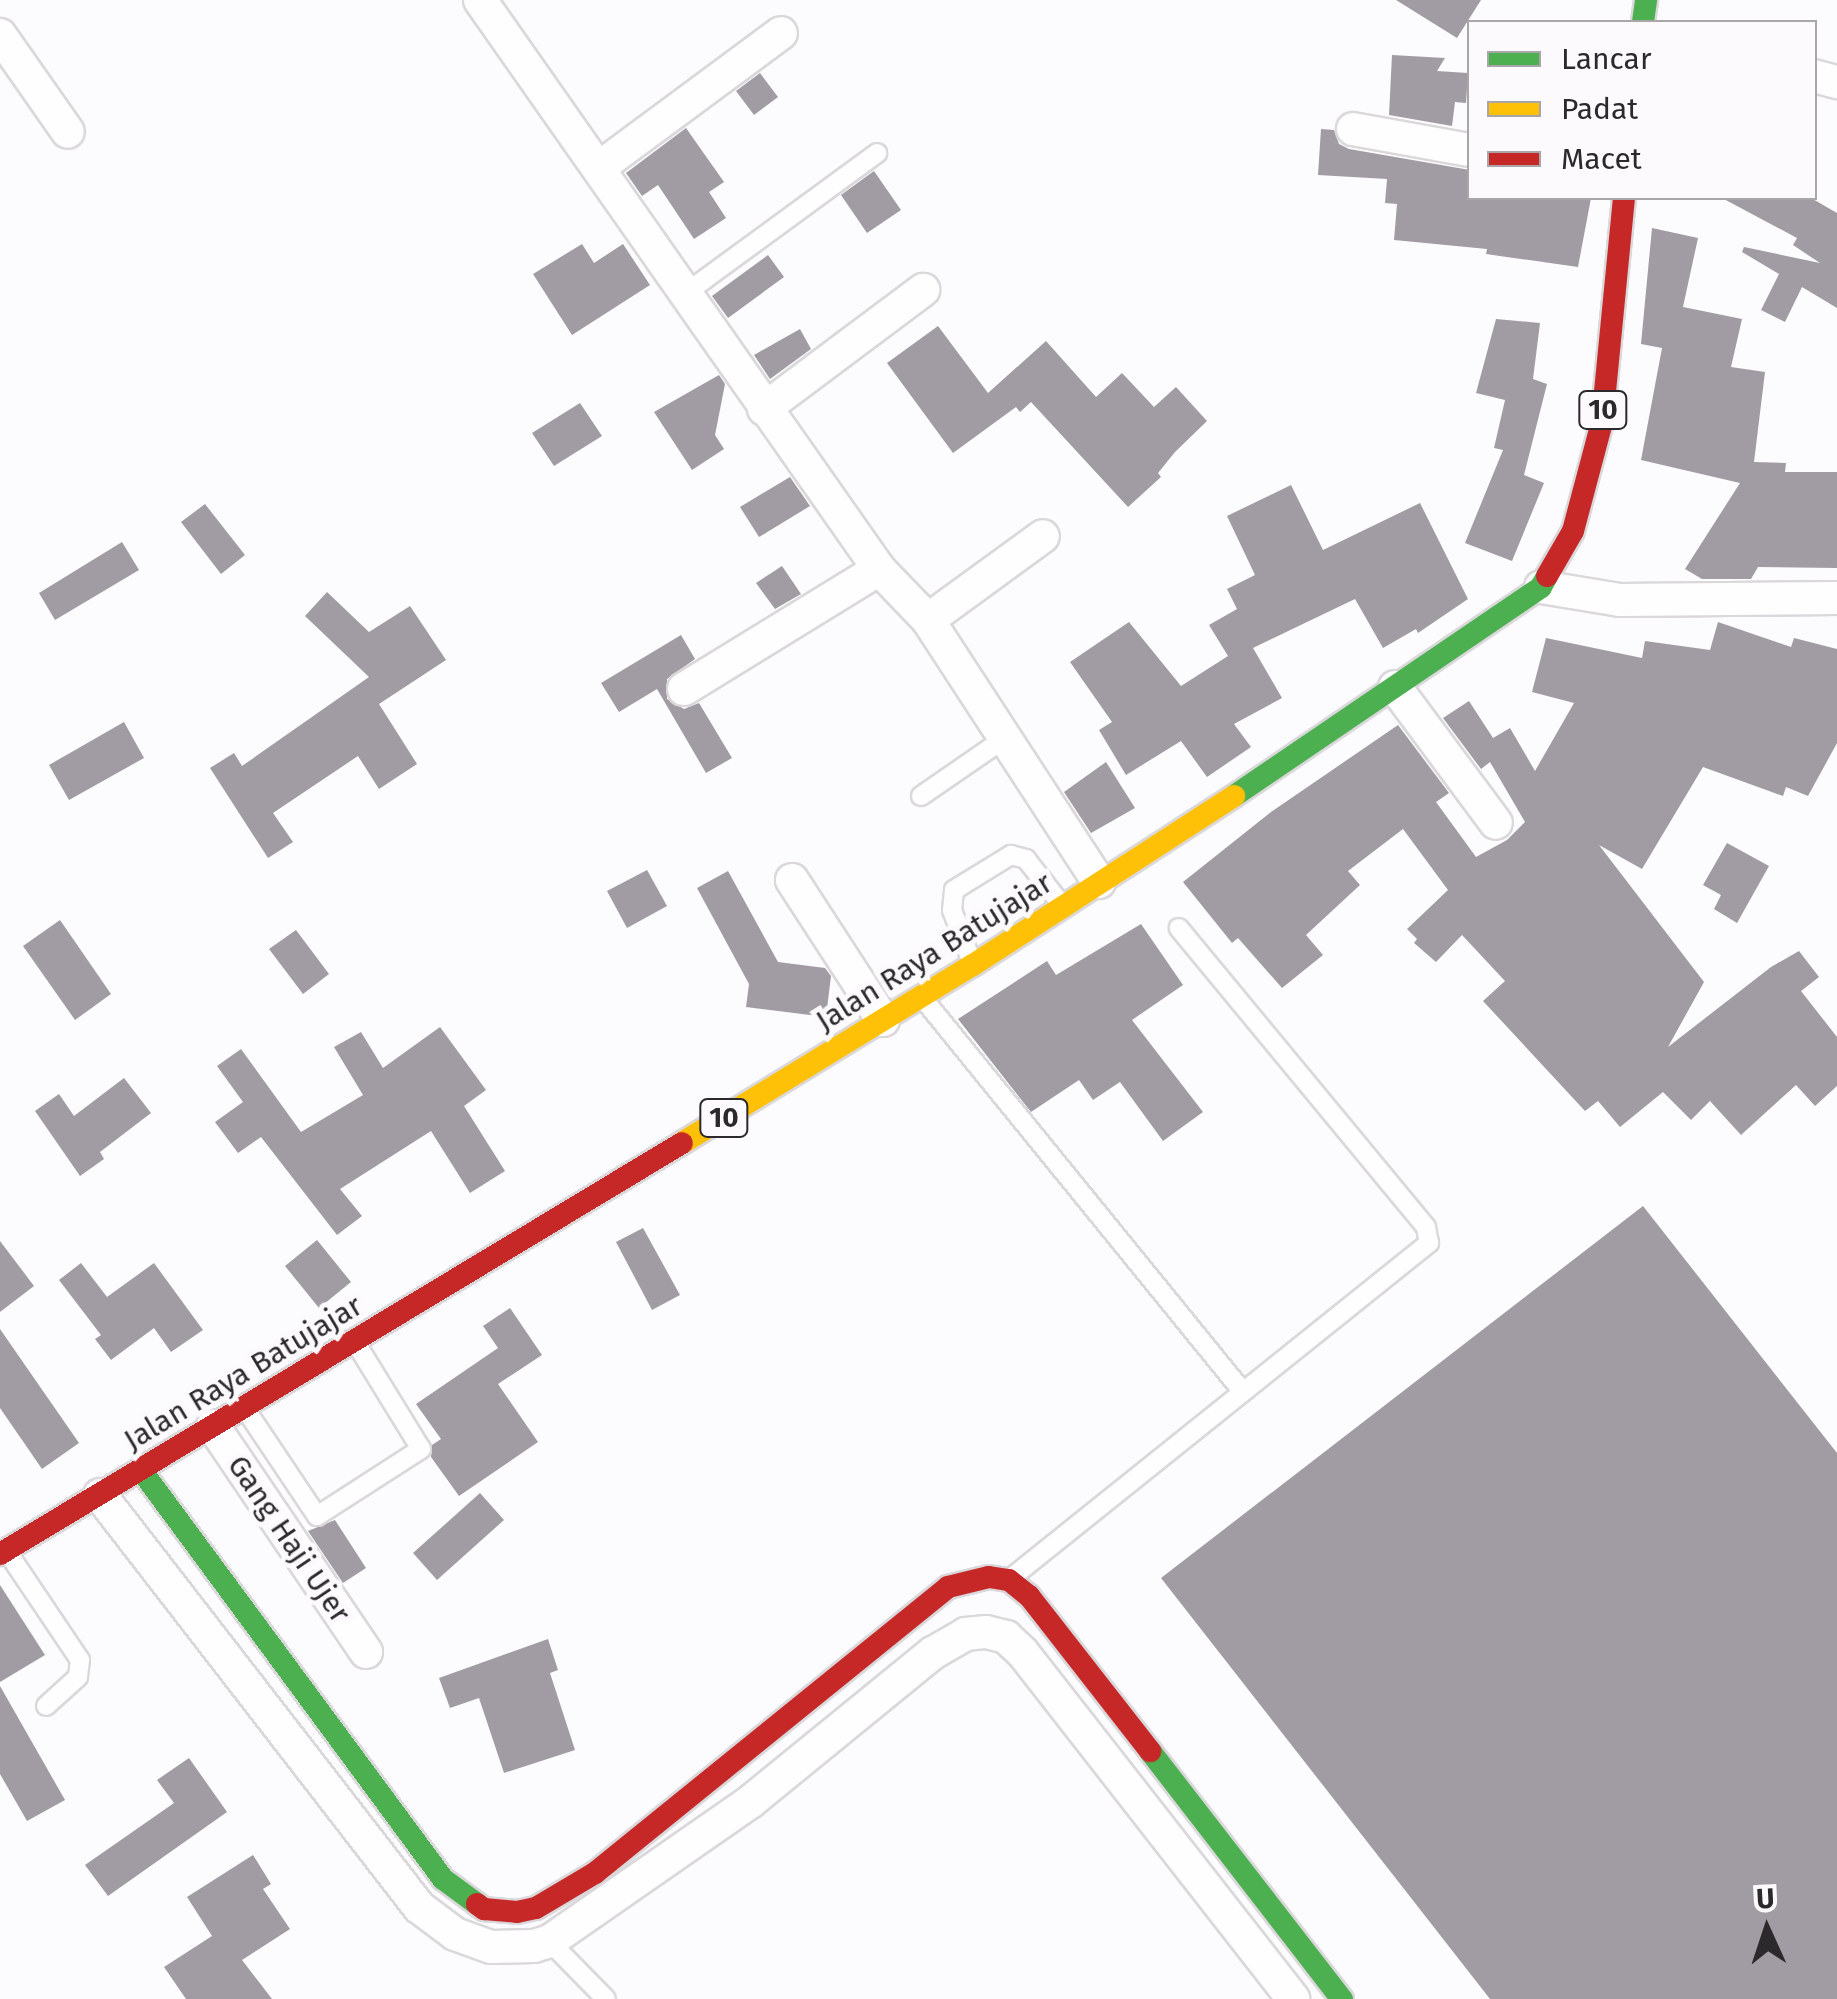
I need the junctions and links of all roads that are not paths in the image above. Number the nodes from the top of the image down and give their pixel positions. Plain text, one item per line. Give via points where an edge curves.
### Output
1 (480, 0) edge
2 (780, 33) dead end
3 (0, 35) edge
4 (1353, 129) dead end
5 (68, 132) dead end
6 (1467, 149) edge
7 (876, 153) dead end
8 (600, 167) junction
9 (1624, 200) edge
10 (923, 290) dead end
11 (686, 293) junction
12 (764, 409) junction
13 (1043, 536) dead end
14 (879, 569) junction
15 (1532, 594) junction
16 (1837, 598) edge
17 (928, 620) junction
18 (1395, 688) junction
19 (684, 689) dead end
20 (1005, 738) junction
21 (922, 796) dead end
22 (1496, 823) dead end
23 (792, 880) dead end
24 (1099, 882) junction
25 (1063, 906) junction
26 (1178, 928) dead end
27 (973, 965) junction
28 (921, 996) junction
29 (883, 1020) junction
30 (354, 1340) junction
31 (1243, 1392) junction
32 (244, 1407) junction
33 (214, 1426) junction
34 (141, 1470) junction
35 (100, 1494) junction
36 (3, 1552) edge
37 (1009, 1580) junction
38 (366, 1652) dead end
39 (46, 1706) dead end
40 (517, 1912) junction
41 (550, 1940) junction
42 (606, 1999) edge
43 (1293, 1999) edge
44 (1342, 1999) edge

1 - 8 street
2 - 8 street
3 - 5 street
4 - 6 street
7 - 11 lane
8 - 11 street
9 - 15 main road, Jalan Raya Batujajar / 10 via 1602,422 1573,531
10 - 12 street
11 - 12 street
12 - 14 street
13 - 17 street
14 - 17 street
14 - 19 street
15 - 16 street
15 - 18 main road, Jalan Raya Batujajar / 10
17 - 20 street
18 - 22 street
18 - 24 main road, Jalan Raya Batujajar / 10
20 - 21 lane
20 - 24 street
23 - 29 street
24 - 25 main road, Jalan Raya Batujajar / 10
25 - 27 main road, Jalan Raya Batujajar / 10
25 - 27 lane via 1026,859 1012,855 954,890 952,910
26 - 31 lane via 1426,1226 1428,1243
27 - 28 main road, Jalan Raya Batujajar / 10
28 - 29 main road, Jalan Raya Batujajar / 10
28 - 31 lane
29 - 30 main road, Jalan Raya Batujajar / 10
30 - 32 main road, Jalan Raya Batujajar / 10
30 - 32 lane via 421,1449 317,1516
31 - 37 lane
32 - 33 main road, Jalan Raya Batujajar / 10
33 - 34 main road, Jalan Raya Batujajar / 10
33 - 38 street, Gang Haji Ujer
34 - 35 main road, Jalan Raya Batujajar / 10
34 - 40 main road via 443,1879 484,1909
35 - 36 main road, Jalan Raya Batujajar / 10
35 - 41 street via 419,1907 454,1934 492,1947
36 - 39 lane via 80,1660 78,1677
37 - 40 main road via 966,1579 948,1587 595,1873
37 - 44 main road via 1052,1626
40 - 41 lane
41 - 42 lane
41 - 43 street via 750,1802 933,1653 966,1634 986,1632 1006,1637 1022,1652

